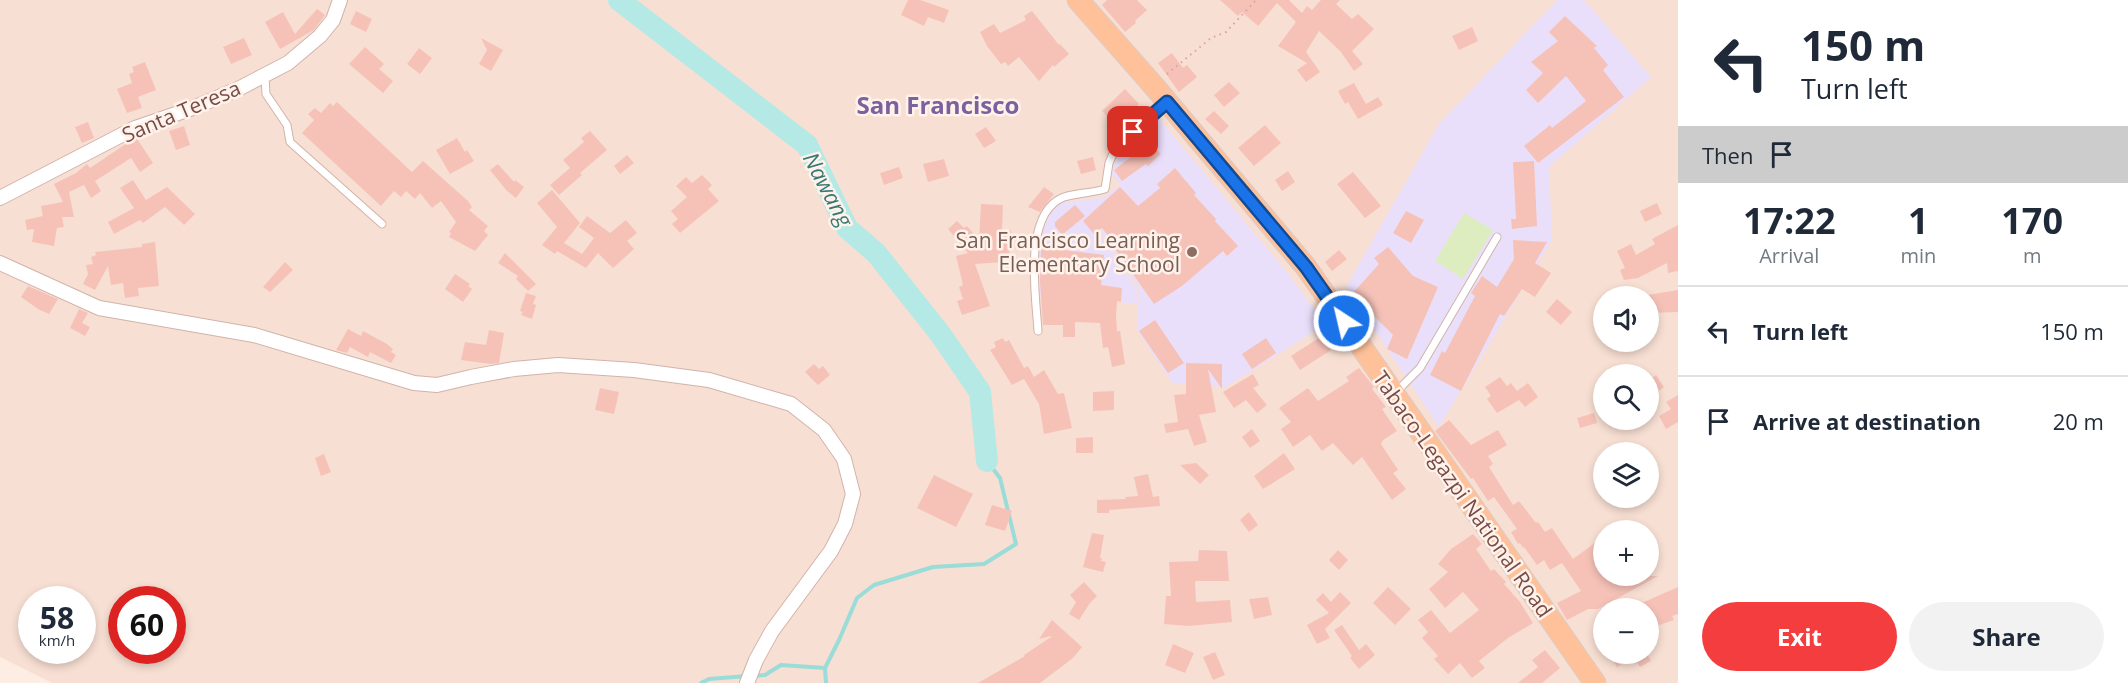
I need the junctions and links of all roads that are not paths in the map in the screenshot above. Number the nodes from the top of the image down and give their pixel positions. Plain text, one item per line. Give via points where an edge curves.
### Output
1 (340, 0) edge
2 (1078, 0) edge
3 (265, 75) junction
4 (1167, 102) junction
5 (0, 198) edge
6 (382, 224) dead end
7 (1497, 237) dead end
8 (0, 263) edge
9 (1038, 331) dead end
10 (1394, 394) junction
11 (747, 683) edge
12 (1595, 683) edge

1 - 3 street, Santa Teresa via 333,20 320,36 288,63
2 - 4 main road, Tabaco-Legazpi National Road
3 - 5 street, Santa Teresa via 193,108 135,128
3 - 6 lane via 266,94 287,125 290,142
4 - 9 lane via 1116,147 1108,163 1105,189 1064,197 1041,216 1034,260
4 - 10 main road, Tabaco-Legazpi National Road via 1306,267
7 - 10 lane via 1420,368
8 - 11 street via 99,308 254,335 414,383 437,386 471,376 558,364 709,380 791,404 824,430 844,459 853,494 831,551 772,631
10 - 12 main road, Tabaco-Legazpi National Road

